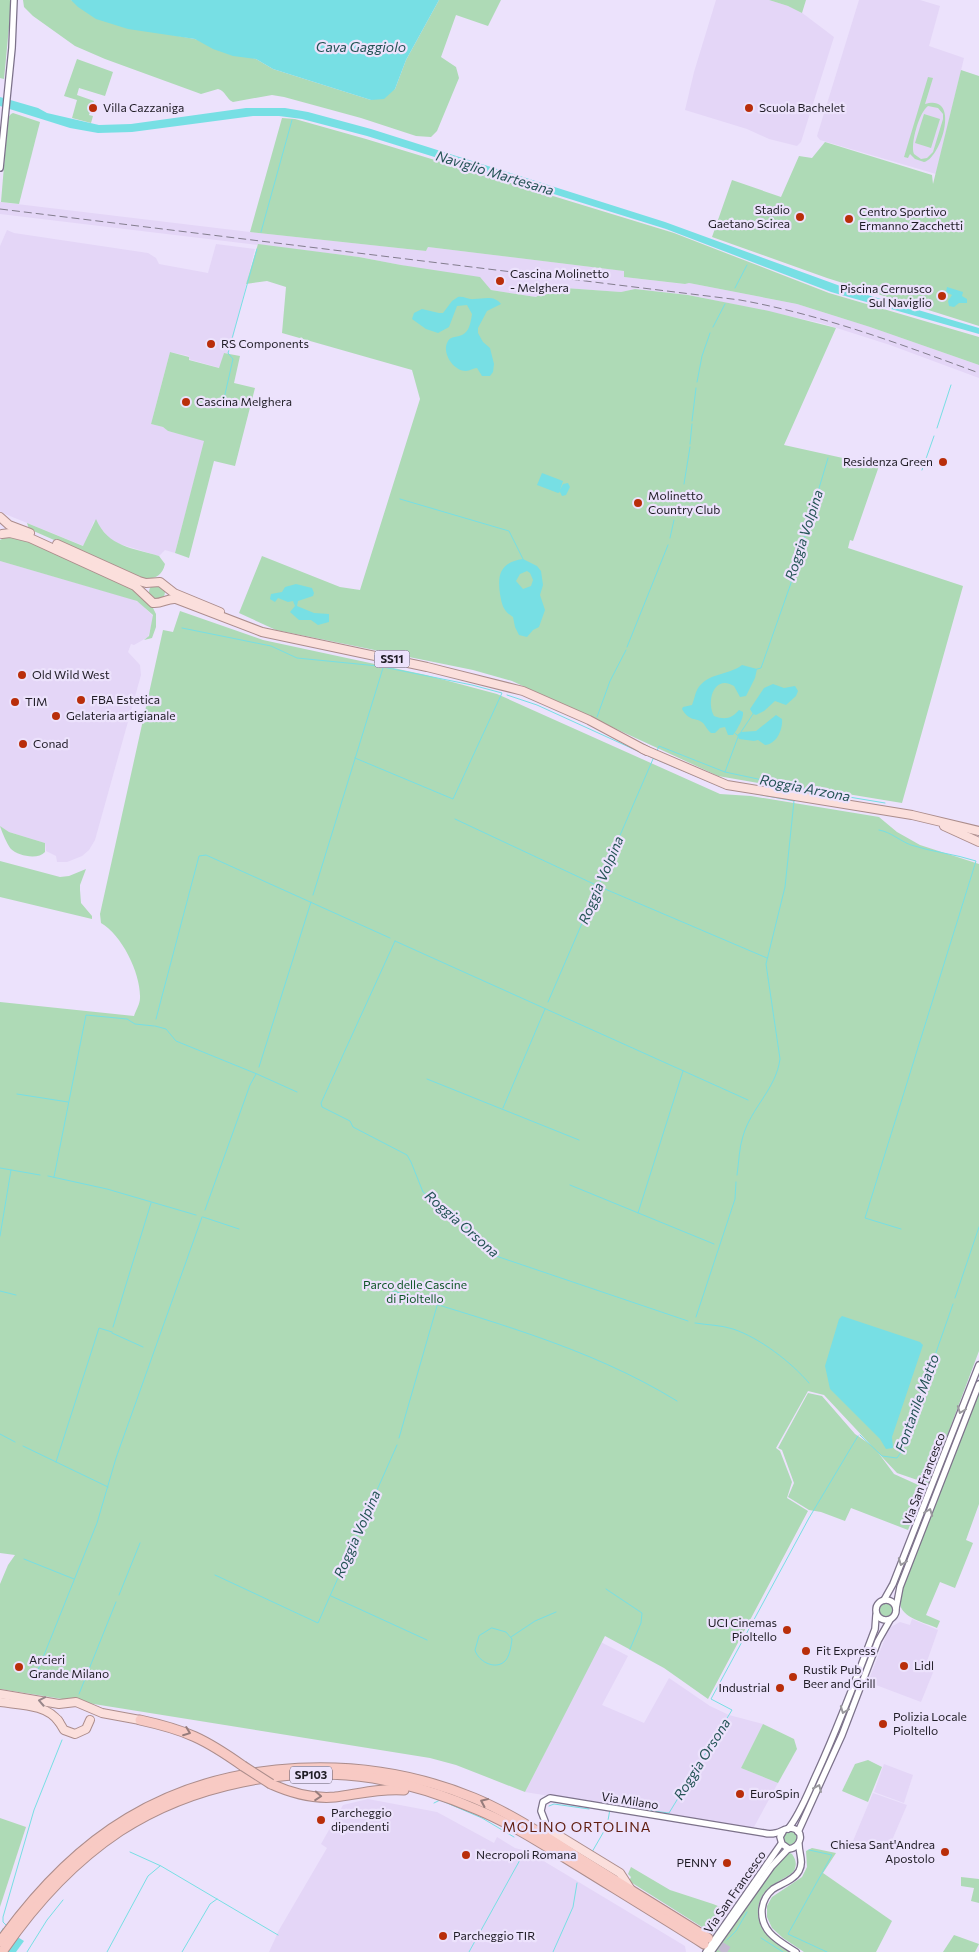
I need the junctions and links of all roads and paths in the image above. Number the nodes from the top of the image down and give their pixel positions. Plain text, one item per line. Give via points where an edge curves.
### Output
1 (14, 0) edge
2 (0, 168) edge
3 (2, 519) edge
4 (1, 535) edge
5 (153, 582) junction
6 (165, 587) junction
7 (147, 597) junction
8 (165, 600) junction
9 (275, 635) junction
10 (929, 819) junction
11 (979, 831) edge
12 (979, 842) edge
13 (979, 1365) edge
14 (979, 1384) edge
15 (884, 1600) junction
16 (896, 1608) junction
17 (876, 1615) junction
18 (890, 1620) junction
19 (0, 1694) edge
20 (2, 1703) edge
21 (117, 1716) junction
22 (140, 1720) joint
23 (548, 1829) joint
24 (786, 1830) junction
25 (798, 1832) junction
26 (764, 1833) junction
27 (781, 1842) junction
28 (798, 1845) junction
29 (790, 1849) junction
30 (801, 1866) junction
31 (608, 1884) junction
32 (631, 1890) junction
33 (0, 1942) edge
34 (706, 1945) edge
35 (2, 1952) edge
36 (712, 1952) edge
37 (796, 1952) edge

1 - 2 street
3 - 4 main road, SS11 via 5,530
3 - 5 main road, SS11 via 139,581
4 - 7 main road, SS11 via 10,533 30,538 135,586
5 - 6 main road, SS11 via 160,582
5 - 7 main road via 147,588
6 - 8 main road
6 - 9 main road, SS11
7 - 8 main road, SS11 via 155,603
8 - 9 main road, SS11 via 178,600
9 - 10 main road, SS11 via 427,666 512,688 543,699 647,751 726,785
10 - 11 main road, SS11
10 - 12 main road, SS11
13 -> 15 street, Via San Francesco
16 -> 14 street, Via San Francesco via 898,1590
15 - 16 street via 892,1602
15 - 17 street via 876,1605
16 - 18 street via 895,1616
17 - 18 street
17 -> 24 street via 874,1632 835,1733 810,1790
25 -> 18 street via 842,1734 878,1641
21 -> 19 main road via 76,1702 59,1704
20 - 21 main road via 46,1710 64,1730 73,1734 84,1730 90,1721
21 - 22 main road
22 -> 31 highway, SP103, bridge via 199,1737 271,1784 296,1793 319,1797 407,1790 458,1805 506,1827
23 - 26 street, Via Milano via 541,1811 542,1804 550,1798
23 - 32 main road via 620,1873
24 - 25 street
24 - 26 street, Via Milano
24 - 27 street via 781,1835
25 - 28 street
26 - 27 street, Via Milano
27 - 29 street
27 - 34 street, Via San Francesco
28 - 29 street
28 - 30 street
29 - 30 street via 799,1856
29 - 36 street, Via San Francesco via 772,1866
30 - 37 street via 795,1876 768,1894 762,1909 762,1922 767,1930
31 - 34 highway, SP103
31 - 35 highway, SP103 via 512,1826 437,1794 365,1777 277,1778 197,1794 152,1813 121,1831 51,1889
32 -> 33 highway, SP103 via 522,1822 461,1793 388,1774 298,1769 254,1774 201,1786 127,1818 46,1884
32 - 34 highway, SP103

